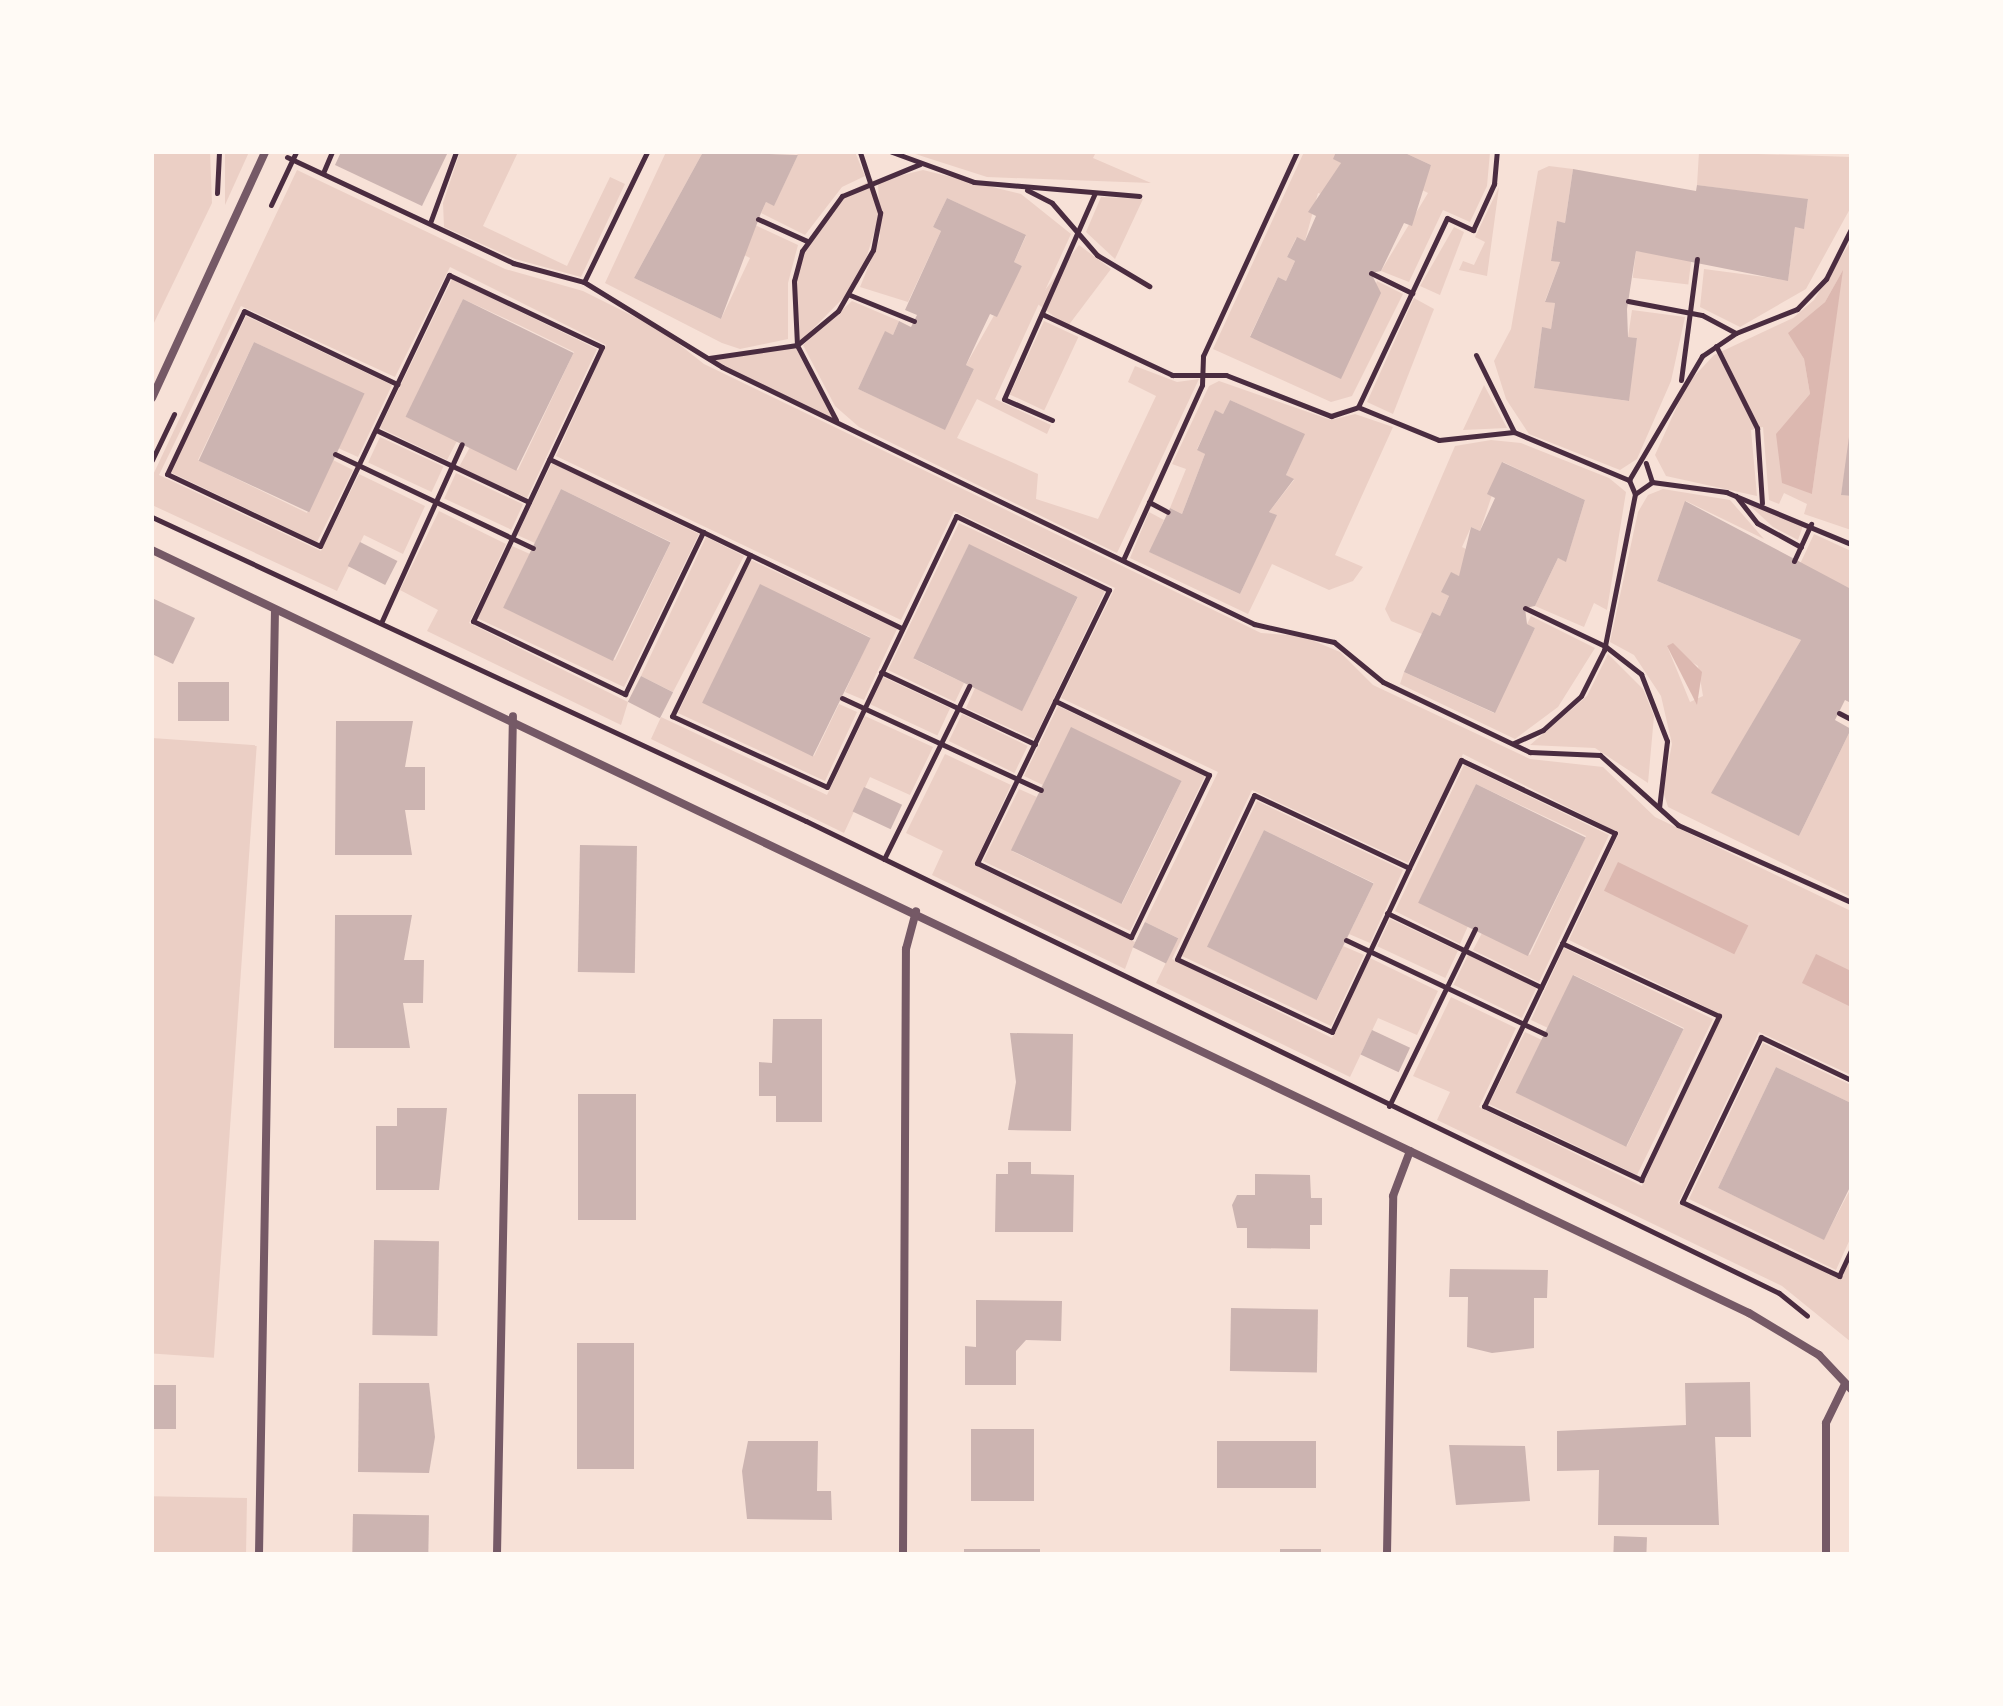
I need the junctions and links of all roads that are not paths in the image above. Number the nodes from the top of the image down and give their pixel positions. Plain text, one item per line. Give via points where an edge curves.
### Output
1 (265, 152) edge
2 (152, 398) edge
3 (152, 550) edge
4 (275, 610) junction
5 (513, 716) junction
6 (916, 911) junction
7 (1410, 1151) junction
8 (1848, 1387) edge
9 (259, 1554) edge
10 (497, 1554) edge
11 (903, 1554) edge
12 (1387, 1554) edge
13 (1826, 1554) edge

1 - 2 street
3 - 4 street
4 - 5 street
4 - 9 street
5 - 6 street
5 - 10 street
6 - 7 street
6 - 11 street via 906,949
7 - 8 street via 1749,1313 1819,1355
7 - 12 street via 1393,1196
8 - 13 street via 1826,1423

